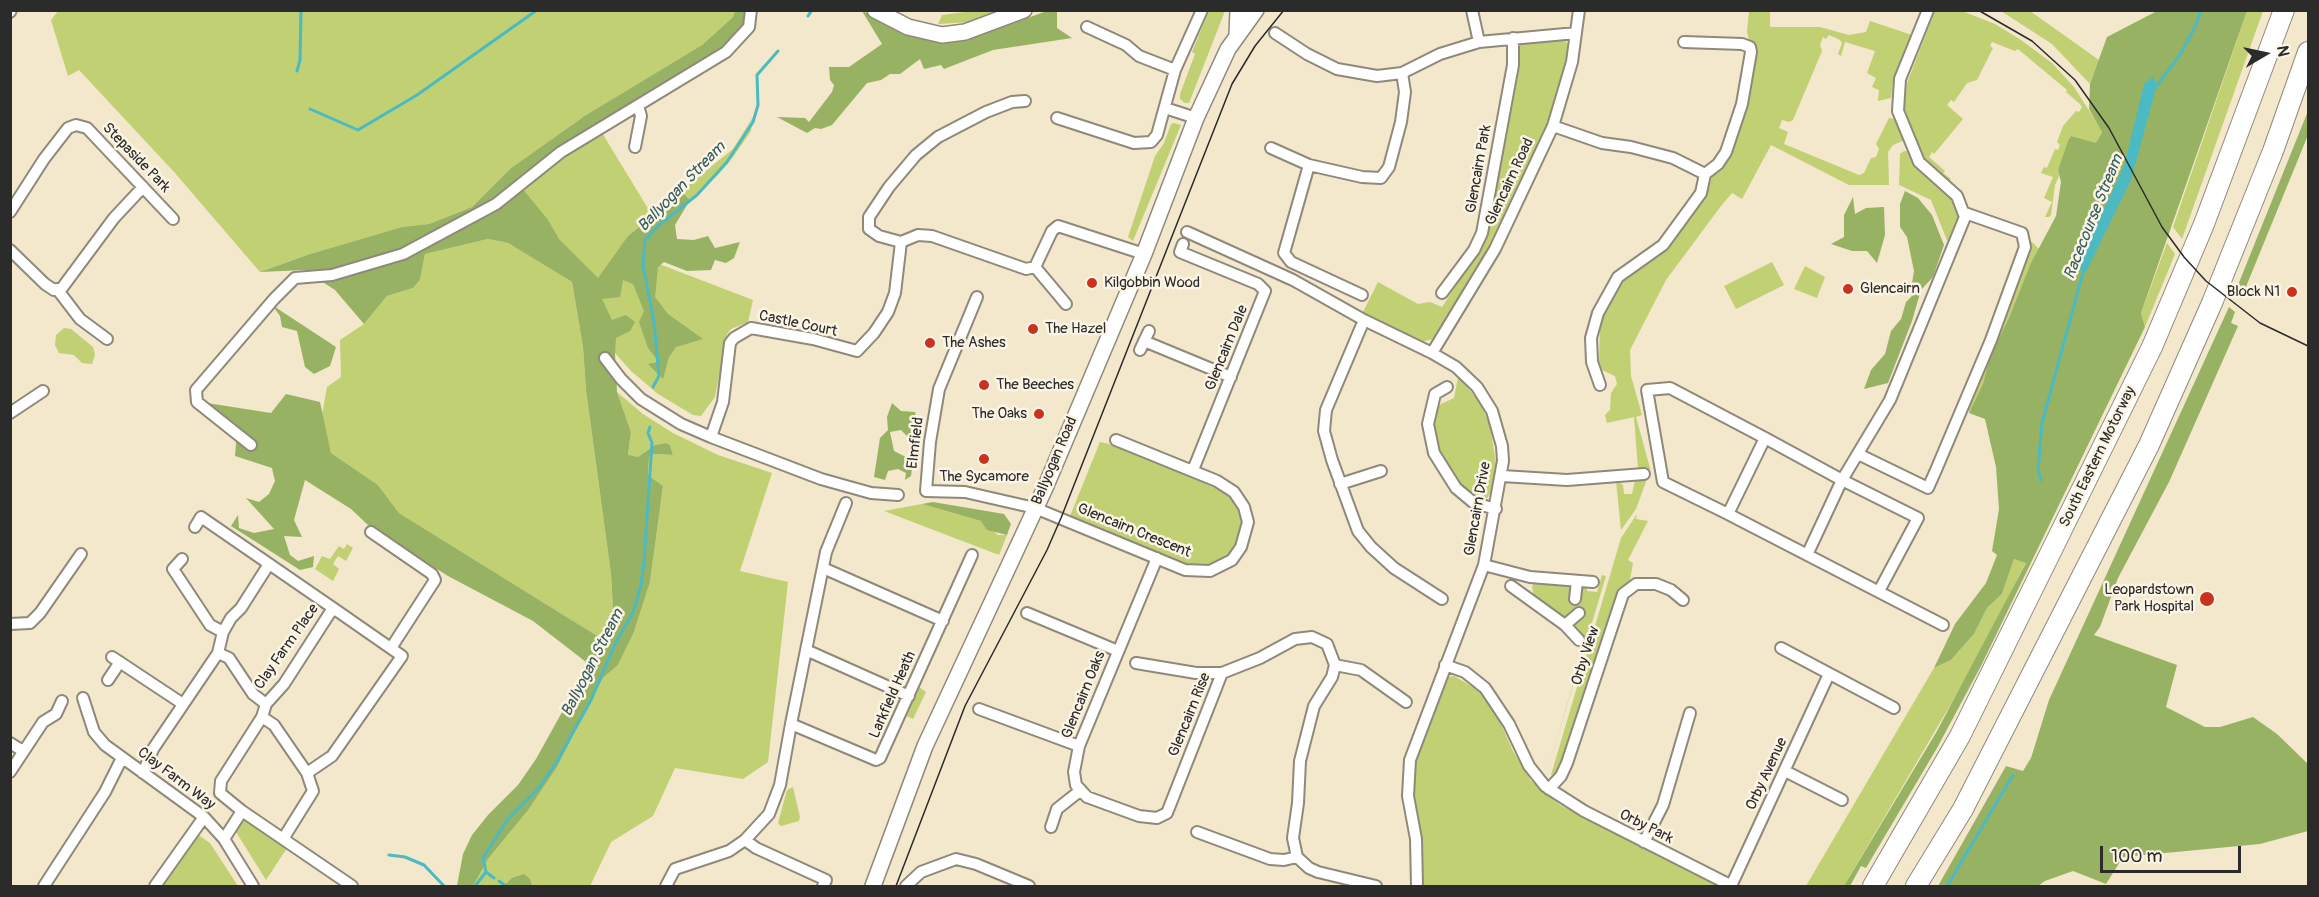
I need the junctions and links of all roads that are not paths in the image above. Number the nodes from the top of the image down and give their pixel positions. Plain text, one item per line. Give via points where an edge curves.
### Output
1 (751, 10) edge
2 (875, 10) edge
3 (1024, 10) edge
4 (1202, 10) edge
5 (1238, 10) edge
6 (1256, 10) edge
7 (1472, 10) edge
8 (1579, 10) edge
9 (1928, 10) edge
10 (2284, 10) edge
11 (1087, 26) dead end
12 (1576, 33) junction
13 (1275, 34) dead end
14 (1237, 35) junction
15 (1513, 38) junction
16 (1479, 42) junction
17 (1684, 42) dead end
18 (2308, 52) edge
19 (1175, 70) junction
20 (1402, 73) junction
21 (1025, 101) dead end
22 (638, 106) junction
23 (1165, 108) junction
24 (1057, 118) dead end
25 (1196, 118) junction
26 (1553, 126) junction
27 (635, 147) dead end
28 (1271, 148) dead end
29 (1309, 165) junction
30 (1705, 174) junction
31 (143, 188) junction
32 (10, 212) edge
33 (1965, 213) junction
34 (173, 219) dead end
35 (1187, 232) dead end
36 (901, 242) junction
37 (1181, 248) dead end
38 (10, 250) edge
39 (1144, 254) junction
40 (1035, 267) junction
41 (57, 289) junction
42 (1442, 293) dead end
43 (1362, 295) dead end
44 (977, 297) dead end
45 (1066, 304) dead end
46 (1364, 320) junction
47 (107, 339) dead end
48 (1144, 340) dead end
49 (1432, 353) junction
50 (605, 358) dead end
51 (1231, 377) junction
52 (1600, 385) dead end
53 (1447, 387) dead end
54 (43, 391) dead end
55 (10, 413) edge
56 (711, 437) junction
57 (1765, 438) junction
58 (1116, 440) dead end
59 (251, 445) dead end
60 (1858, 454) junction
61 (1193, 470) junction
62 (1381, 471) dead end
63 (1644, 474) dead end
64 (1502, 476) junction
65 (1842, 480) junction
66 (1340, 484) junction
67 (898, 495) dead end
68 (846, 503) dead end
69 (1035, 508) junction
70 (1496, 508) junction
71 (1728, 514) junction
72 (195, 527) dead end
73 (370, 532) dead end
74 (81, 554) dead end
75 (972, 555) dead end
76 (1807, 555) junction
77 (1157, 558) junction
78 (182, 559) dead end
79 (269, 564) junction
80 (1484, 565) junction
81 (823, 568) junction
82 (1530, 577) junction
83 (1577, 581) junction
84 (1593, 582) dead end
85 (1511, 586) dead end
86 (1879, 591) junction
87 (1522, 592) junction
88 (1442, 599) dead end
89 (1575, 599) dead end
90 (1683, 600) dead end
91 (333, 608) junction
92 (1027, 613) dead end
93 (1579, 613) dead end
94 (943, 621) junction
95 (10, 624) edge
96 (1565, 625) junction
97 (1943, 626) dead end
98 (223, 632) junction
99 (1580, 640) dead end
100 (391, 648) junction
101 (1781, 648) dead end
102 (806, 650) junction
103 (1118, 651) junction
104 (218, 653) junction
105 (1136, 663) dead end
106 (1445, 664) junction
107 (1335, 665) junction
108 (1222, 673) junction
109 (1828, 674) junction
110 (108, 680) dead end
111 (909, 696) junction
112 (83, 698) dead end
113 (62, 701) dead end
114 (1406, 702) dead end
115 (183, 704) junction
116 (266, 704) junction
117 (1894, 708) dead end
118 (979, 709) dead end
119 (1690, 713) dead end
120 (262, 717) junction
121 (791, 724) junction
122 (10, 743) edge
123 (1079, 746) junction
124 (23, 751) junction
125 (122, 758) junction
126 (10, 771) edge
127 (1785, 771) junction
128 (144, 773) junction
129 (307, 773) junction
130 (1550, 789) junction
131 (1081, 790) junction
132 (1842, 800) dead end
133 (242, 811) junction
134 (204, 817) junction
135 (1051, 827) dead end
136 (1197, 832) dead end
137 (283, 838) junction
138 (224, 839) junction
139 (745, 840) junction
140 (1644, 842) junction
141 (1297, 857) junction
142 (44, 886) edge
143 (155, 886) edge
144 (253, 886) edge
145 (352, 886) edge
146 (666, 886) edge
147 (824, 886) edge
148 (873, 886) edge
149 (906, 886) edge
150 (1029, 886) edge
151 (1376, 886) edge
152 (1417, 886) edge
153 (1732, 886) edge
154 (1873, 886) edge
155 (1916, 886) edge

1 - 22 street via 749,27 726,52
2 - 3 street via 908,27 942,35 965,32
4 - 19 street
5 - 14 street, Ballyogan Road
6 - 14 street, Ballyogan Road
7 - 16 street
8 - 12 street, Glencairn Road
9 - 33 street via 1900,80 1898,111 1918,162 1957,196
10 - 154 highway, South Eastern Motorway via 2204,224 2152,347 1960,736
11 - 19 street via 1126,45 1138,56
12 - 15 street
12 - 26 street, Glencairn Road
13 - 20 street via 1337,69 1368,76
14 - 25 street, Ballyogan Road
15 - 16 street
15 - 42 street, Glencairn Park via 1513,65 1484,224 1474,250
16 - 20 street via 1440,54
17 - 30 street via 1746,45 1752,52 1742,104 1726,152
18 - 155 highway via 2212,303 2149,445 1963,809
19 - 23 street
20 - 29 street via 1405,92 1401,122 1389,167 1381,178
21 - 36 street via 1011,102 962,122 916,155 869,217 869,229
22 - 27 street via 641,116
22 - 59 street via 561,152 496,204 403,254 332,275 295,278 196,390 198,402
23 - 24 street via 1157,135 1143,145
23 - 25 street
25 - 39 street, Ballyogan Road
26 - 30 street via 1602,143 1673,158
26 - 49 street, Glencairn Road via 1495,249
28 - 29 street
29 - 43 street via 1284,253 1291,262
30 - 52 street via 1701,194 1663,245 1618,277 1598,313 1591,338 1592,362
31 - 32 street, Stepaside Park via 87,129 76,125 68,128 44,159
31 - 34 street, Stepaside Park
31 - 41 street via 114,218 62,288
33 - 60 street via 1890,400
33 - 60 street via 2022,234 2025,252 1928,488
35 - 46 street, Glencairn Drive via 1293,280
36 - 40 street via 918,235 932,236 1017,267
36 - 56 street, Castle Court via 895,293 888,312 857,351 751,328 734,338 730,343 723,402
37 - 51 street, Glencairn Dale via 1264,288 1265,295
38 - 41 street via 45,284
39 - 40 street via 1058,226
39 - 69 street, Ballyogan Road
40 - 45 street
41 - 47 street via 80,319
44 - 69 street, Elmfield via 939,389 921,492 965,492
46 - 49 street, Glencairn Drive
46 - 66 street via 1326,410 1324,431
48 - 51 street
49 - 64 street, Glencairn Drive via 1456,367 1492,411 1502,446
50 - 56 street via 641,399
51 - 61 street, Glencairn Dale
53 - 70 street via 1435,394 1428,424 1434,453 1456,488 1474,503
54 - 55 street
56 - 67 street via 830,482 871,493
57 - 65 street
57 - 71 street
57 - 71 street via 1670,388 1647,390 1663,483
58 - 61 street, Glencairn Crescent
60 - 65 street
61 - 77 street, Glencairn Crescent via 1229,488 1242,502 1248,522 1241,547 1232,560 1210,571 1185,570
62 - 66 street
63 - 64 street via 1567,480
64 - 70 street, Glencairn Drive
65 - 76 street
65 - 86 street via 1918,518
66 - 88 street via 1358,531 1371,547 1394,568
68 - 81 street via 828,543
69 - 77 street, Glencairn Crescent
69 - 148 street, Ballyogan Road via 925,746
70 - 80 street, Glencairn Drive
71 - 76 street
72 - 79 street via 201,517
73 - 100 street via 432,574 435,580
74 - 95 street via 30,623
75 - 94 street, Larkfield Heath
76 - 86 street
77 - 103 street, Glencairn Oaks
78 - 98 street via 170,571 210,625
79 - 91 street
79 - 98 street
80 - 82 street
80 - 106 street, Glencairn Drive
81 - 94 street
81 - 102 street
82 - 83 street
82 - 87 street
83 - 84 street
83 - 89 street
85 - 87 street
86 - 97 street
87 - 96 street
90 - 130 street, Orby View via 1656,584 1636,584 1623,594 1567,763
91 - 100 street, Clay Farm Place
91 - 116 street, Clay Farm Place via 284,684
92 - 103 street
93 - 96 street
94 - 111 street, Larkfield Heath
96 - 99 street
98 - 104 street
100 - 129 street via 402,656 332,756
101 - 109 street
102 - 111 street
102 - 121 street
103 - 123 street, Glencairn Oaks
104 - 115 street
104 - 116 street via 229,658 253,694
105 - 108 street via 1196,673
106 - 130 street, Orby Park via 1465,672 1485,688 1509,724 1528,766
106 - 152 street, Glencairn Drive via 1410,760 1408,796 1416,839
107 - 108 street, Glencairn Rise via 1327,645 1312,637 1295,639
107 - 114 street via 1361,670
107 - 141 street via 1314,706 1300,761 1293,838
108 - 131 street, Glencairn Rise via 1167,813 1156,818 1139,816 1087,797
109 - 117 street
109 - 127 street, Orby Avenue
110 - 115 street via 116,659
111 - 121 street, Larkfield Heath via 878,760
112 - 125 street, Clay Farm Way via 94,732
113 - 124 street via 59,717 43,722
115 - 128 street via 153,749
116 - 120 street, Clay Farm Place
118 - 123 street
119 - 140 street via 1663,805
120 - 129 street via 274,725
120 - 133 street, Clay Farm Place via 219,787 223,798
121 - 139 street via 775,801 769,814
122 - 124 street
123 - 131 street, Glencairn Oaks via 1074,772
124 - 126 street
125 - 128 street, Clay Farm Way
125 - 142 street via 105,792
127 - 132 street
127 - 153 street, Orby Avenue
128 - 134 street, Clay Farm Way
129 - 137 street via 313,791
130 - 140 street, Orby Park via 1584,812
131 - 135 street via 1057,809
133 - 137 street, Clay Farm Place
133 - 138 street
134 - 138 street, Clay Farm Way
134 - 143 street
136 - 141 street via 1270,859
137 - 145 street, Clay Farm Place
138 - 144 street, Clay Farm Way
139 - 146 street via 716,858 675,869
139 - 147 street via 826,880
140 - 153 street, Orby Park
141 - 151 street via 1318,872
149 - 150 street via 921,872 956,859

